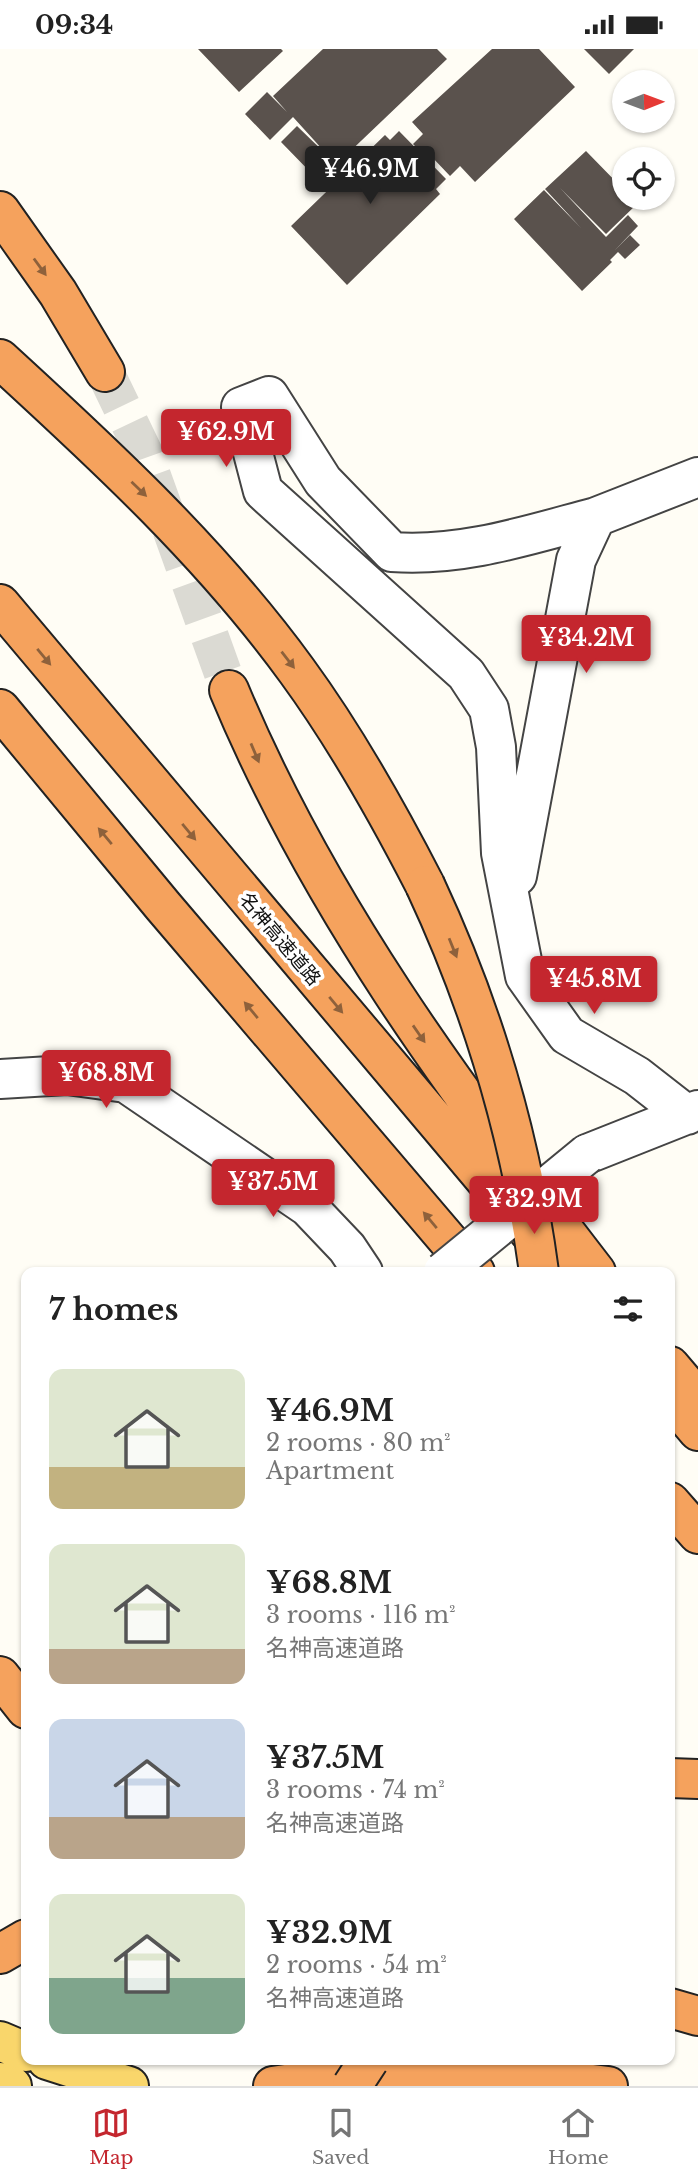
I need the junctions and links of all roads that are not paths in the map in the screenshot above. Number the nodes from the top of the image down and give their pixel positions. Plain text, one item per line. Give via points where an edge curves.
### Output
1 (0, 211) edge
2 (0, 341) edge
3 (0, 359) edge
4 (105, 372) tunnel mouth
5 (89, 441) junction
6 (698, 477) edge
7 (596, 517) junction
8 (0, 604) edge
9 (229, 690) tunnel mouth
10 (0, 709) edge
11 (511, 902) junction
12 (0, 1079) edge
13 (693, 1113) edge
14 (360, 1267) edge
15 (449, 1267) edge
16 (471, 1267) edge
17 (538, 1267) edge
18 (559, 1267) edge
19 (592, 1267) edge
20 (675, 1372) edge
21 (698, 1399) edge
22 (675, 1404) edge
23 (698, 1431) edge
24 (675, 1508) edge
25 (698, 1534) edge
26 (0, 1676) edge
27 (21, 1703) edge
28 (675, 1778) edge
29 (698, 1779) edge
30 (21, 1942) edge
31 (0, 1954) edge
32 (675, 2009) edge
33 (698, 2016) edge
34 (0, 2041) edge
35 (21, 2050) edge
36 (63, 2065) edge
37 (366, 2065) edge
38 (0, 2082) edge
39 (12, 2086) edge
40 (129, 2086) edge
41 (273, 2086) edge
42 (352, 2086) edge
43 (608, 2086) edge

1 -> 4 highway via 58,293
2 - 5 highway
3 - 5 highway
5 -> 17 highway, bridge via 202,555 296,671 370,784 425,885 495,1062 518,1145
6 - 7 street
7 - 11 street via 576,560
7 - 11 street via 464,551 392,552 323,481 269,396 242,407 263,491 467,674 489,709 496,747 501,853
8 -> 18 highway, 名神高速道路
9 -> 19 highway via 262,771 360,945 505,1155
16 -> 10 highway
11 - 13 street via 525,976 567,1035
12 - 14 street via 67,1075 126,1083 308,1207
13 - 15 street, bridge via 587,1154
20 - 21 highway
22 - 23 highway
24 - 25 highway
26 - 27 highway
28 - 29 highway
30 - 31 highway
32 - 33 highway
34 - 35 main road
36 - 40 main road
37 - 42 highway, bridge
38 - 39 main road
41 - 43 highway via 439,2074 560,2079

